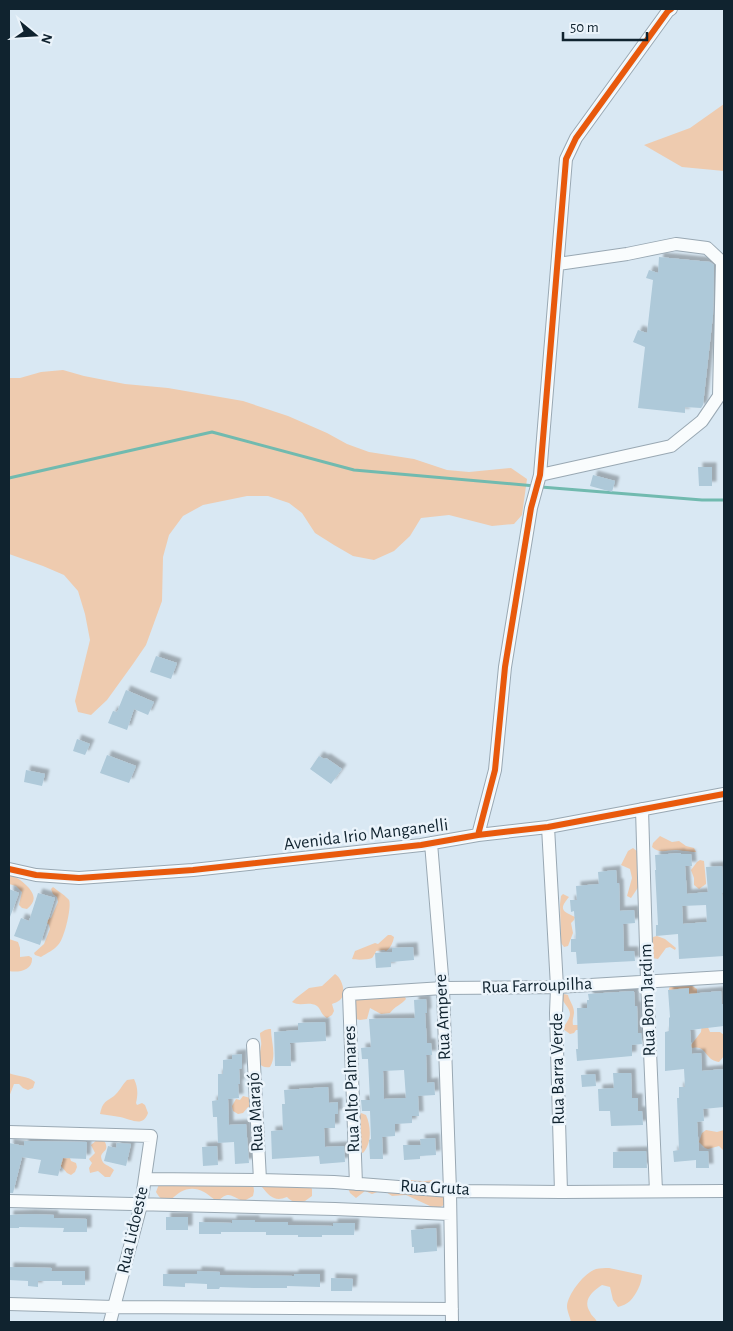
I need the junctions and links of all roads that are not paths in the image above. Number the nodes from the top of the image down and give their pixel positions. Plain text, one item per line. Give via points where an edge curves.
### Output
1 (671, 9) edge
2 (558, 264) junction
3 (540, 475) junction
4 (724, 794) edge
5 (642, 809) junction
6 (548, 827) junction
7 (478, 835) junction
8 (431, 843) junction
9 (9, 869) edge
10 (724, 977) edge
11 (646, 981) junction
12 (557, 987) junction
13 (443, 988) junction
14 (349, 994) joint
15 (253, 1045) dead end
16 (9, 1132) edge
17 (145, 1179) junction
18 (260, 1180) junction
19 (356, 1184) junction
20 (450, 1190) junction
21 (656, 1191) junction
22 (724, 1191) edge
23 (561, 1192) junction
24 (9, 1201) edge
25 (141, 1205) junction
26 (450, 1214) junction
27 (9, 1304) edge
28 (114, 1307) junction
29 (452, 1309) junction
30 (110, 1322) edge
31 (452, 1322) edge

1 - 2 street via 576,138 566,159
2 - 3 street
2 - 3 street via 676,244 707,248 722,262 719,396 702,421 671,446
3 - 7 street via 531,508 505,667 495,770
4 - 5 street, Avenida Irio Manganelli
5 - 6 street, Avenida Irio Manganelli
5 - 11 street, Rua Bom Jardim
6 - 7 street, Avenida Irio Manganelli
6 - 12 street, Rua Barra Verde
7 - 8 street, Avenida Irio Manganelli
8 - 9 street, Avenida Irio Manganelli via 194,870 79,878 36,875
8 - 13 street, Rua Ampere
10 - 11 street, Rua Farroupilha
11 - 12 street, Rua Farroupilha
11 - 21 street, Rua Bom Jardim
12 - 13 street, Rua Farroupilha
12 - 23 street, Rua Barra Verde
13 - 14 street, Rua Farroupilha
13 - 20 street, Rua Ampere
14 - 19 street, Rua Alto Palmares
15 - 18 street, Rua Marajó
16 - 17 street, Rua Lidoeste via 151,1136
17 - 18 street, Rua Gruta
17 - 25 street, Rua Lidoeste
18 - 19 street, Rua Gruta
19 - 20 street, Rua Gruta
20 - 23 street, Rua Gruta
20 - 26 street, Rua Ampere
21 - 22 street, Rua Gruta
21 - 23 street, Rua Gruta
24 - 25 street, Rua Gruta
25 - 26 street, Rua Gruta
25 - 28 street, Rua Lidoeste
26 - 29 street, Rua Ampere
27 - 28 street
28 - 29 street
28 - 30 street, Rua Lidoeste
29 - 31 street, Rua Ampere

